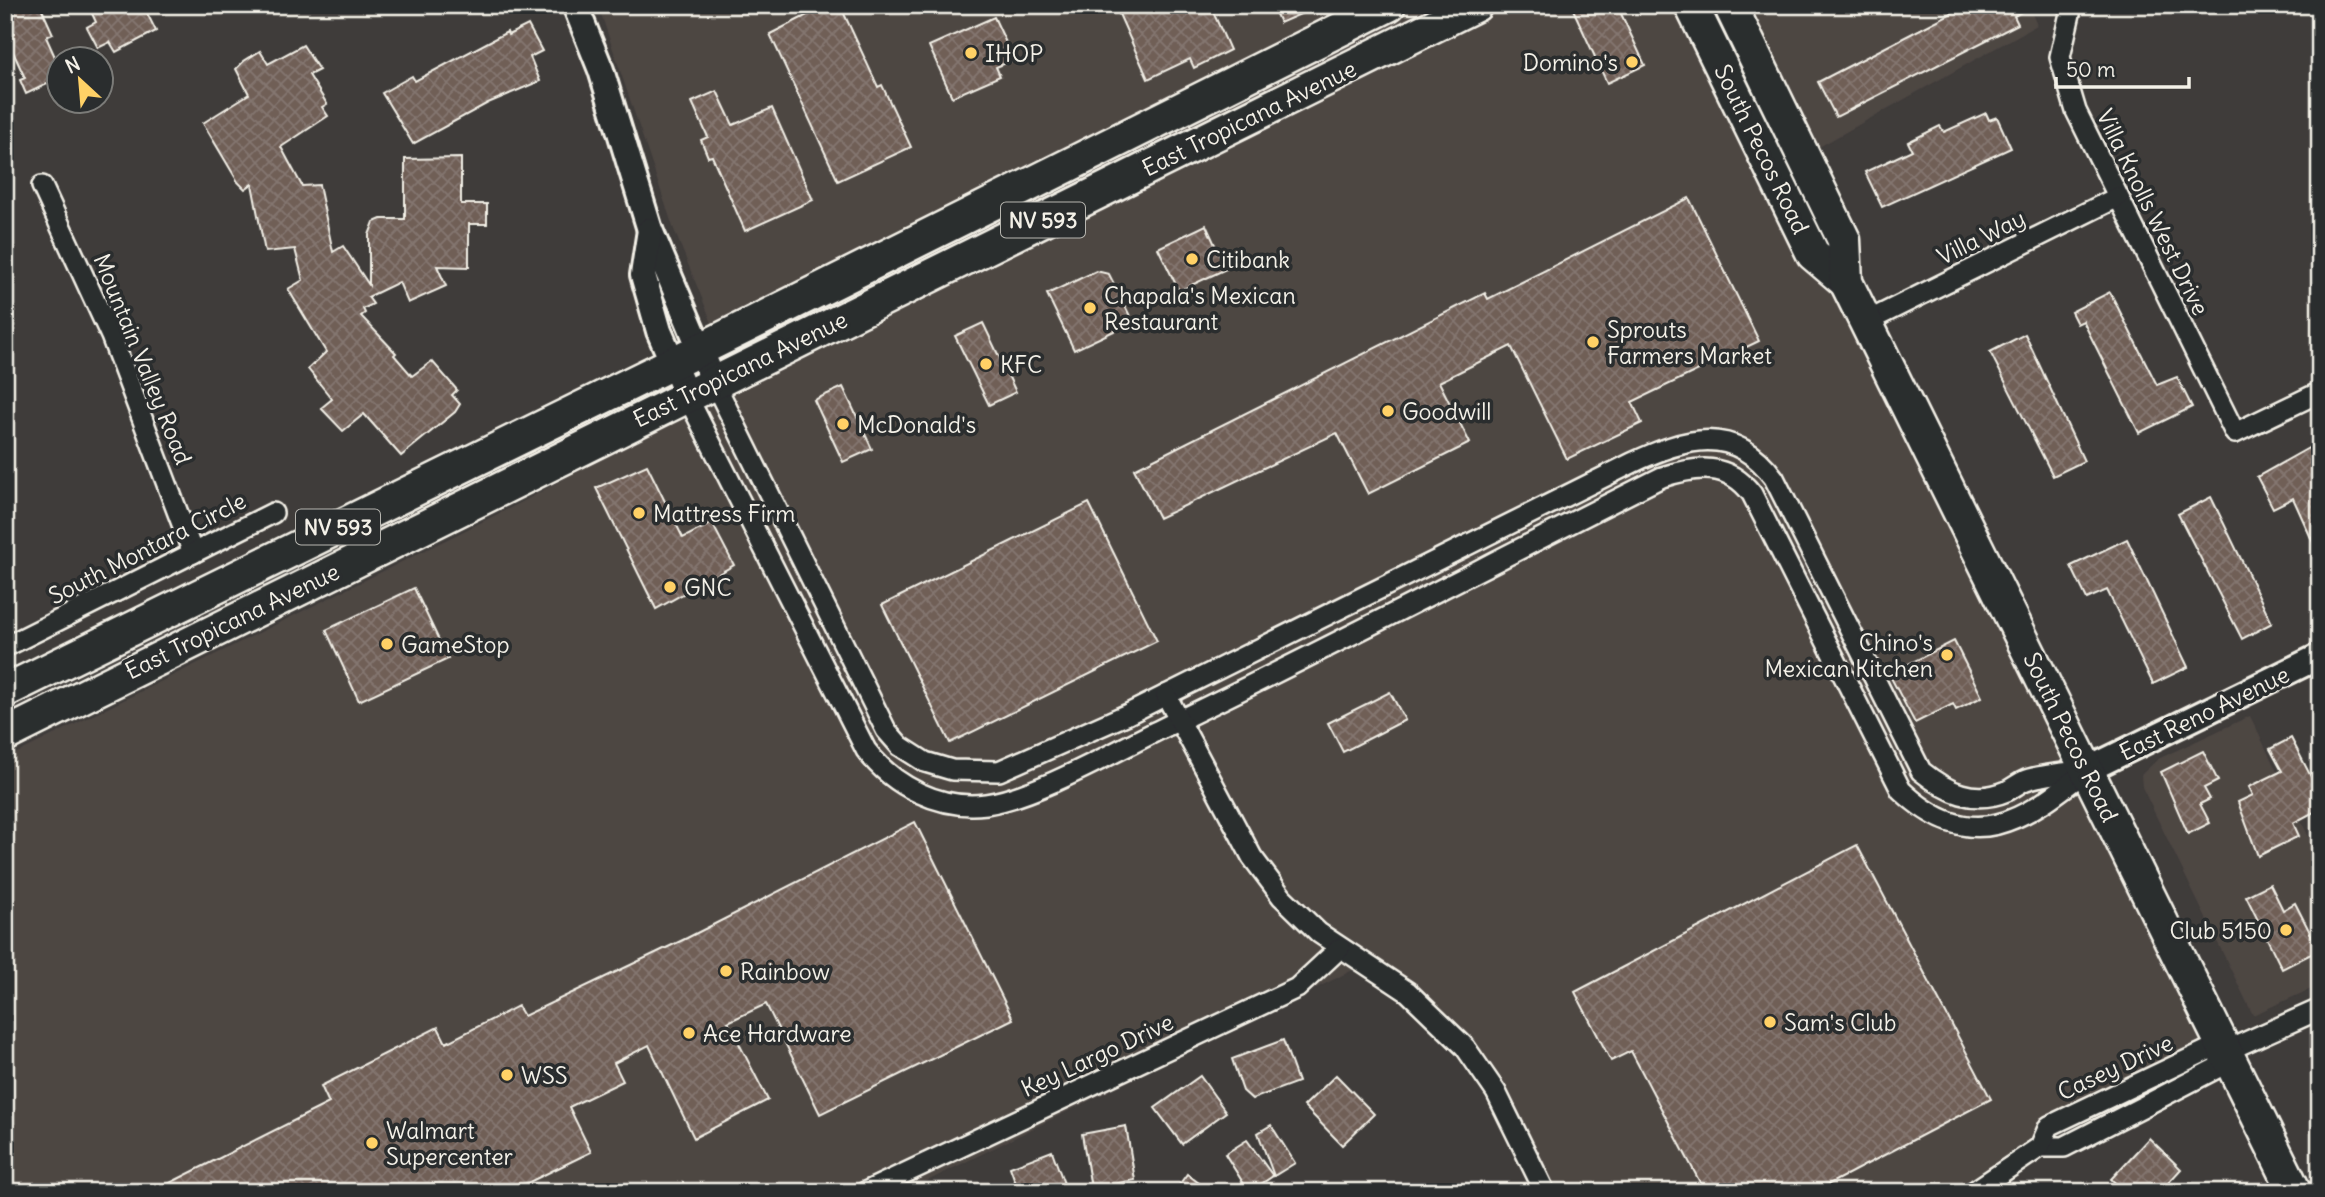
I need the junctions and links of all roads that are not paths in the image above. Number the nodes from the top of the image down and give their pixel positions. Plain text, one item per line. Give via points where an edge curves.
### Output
1 (575, 5) edge
2 (1389, 5) edge
3 (1476, 5) edge
4 (1691, 5) edge
5 (1730, 5) edge
6 (2072, 5) edge
7 (1149, 125) junction
8 (42, 186) dead end
9 (2118, 197) junction
10 (650, 230) junction
11 (1009, 237) junction
12 (1846, 282) junction
13 (1866, 322) junction
14 (699, 350) junction
15 (671, 364) junction
16 (701, 389) junction
17 (2320, 393) edge
18 (273, 513) dead end
19 (335, 529) junction
20 (193, 553) junction
21 (211, 632) junction
22 (6, 643) edge
23 (2320, 656) edge
24 (5, 691) edge
25 (1166, 695) junction
26 (1178, 720) junction
27 (5, 735) edge
28 (2087, 770) junction
29 (1340, 948) junction
30 (2320, 1009) edge
31 (2226, 1051) junction
32 (865, 1192) edge
33 (1545, 1192) edge
34 (1973, 1192) edge
35 (2295, 1192) edge

1 - 10 street via 601,70
2 - 7 main road, East Tropicana Avenue / NV 593
3 - 11 main road, East Tropicana Avenue / NV 593
4 - 12 main road, South Pecos Road via 1813,254
5 - 12 main road, South Pecos Road via 1844,240
6 - 9 street, Villa Knolls West Drive via 2061,47 2064,78
7 - 11 main road via 1132,151 1019,218
7 - 14 main road, East Tropicana Avenue / NV 593
8 - 20 street, Mountain Valley Road via 111,336
9 - 13 street, Villa Way
9 - 17 street, Villa Knolls West Drive via 2235,433
10 - 14 street
10 - 15 street via 643,275
11 - 16 main road, East Tropicana Avenue / NV 593
12 - 13 main road, South Pecos Road
13 - 28 main road, South Pecos Road
14 - 15 main road, East Tropicana Avenue / NV 593
14 - 16 street
15 - 16 street
15 - 19 main road, East Tropicana Avenue / NV 593
16 - 21 main road, East Tropicana Avenue / NV 593
16 - 25 street via 886,730 900,746 925,762 952,770 999,771
16 - 26 street via 866,750 877,765 909,789 962,805 1014,797
18 - 20 street, South Montara Circle
19 - 21 main road via 233,600 219,613
19 - 24 main road, East Tropicana Avenue / NV 593
20 - 22 street, South Montara Circle
21 - 27 main road, East Tropicana Avenue / NV 593
23 - 28 street, East Reno Avenue
25 - 26 street
25 - 28 street via 1651,454 1692,439 1716,440 1745,451 1774,478 1921,771 1951,793 1979,798 2027,780
26 - 28 street via 1662,477 1702,467 1726,471 1752,494 1901,790 1922,810 1965,827 2006,822 2042,806
26 - 29 street via 1252,857 1282,897
28 - 31 main road, South Pecos Road
29 - 32 street, Key Largo Drive via 1297,988
29 - 33 street via 1408,992 1465,1047 1496,1092
30 - 31 street, Casey Drive
31 - 34 street, Casey Drive via 2217,1068 2064,1147 2040,1147
31 - 35 main road, South Pecos Road

